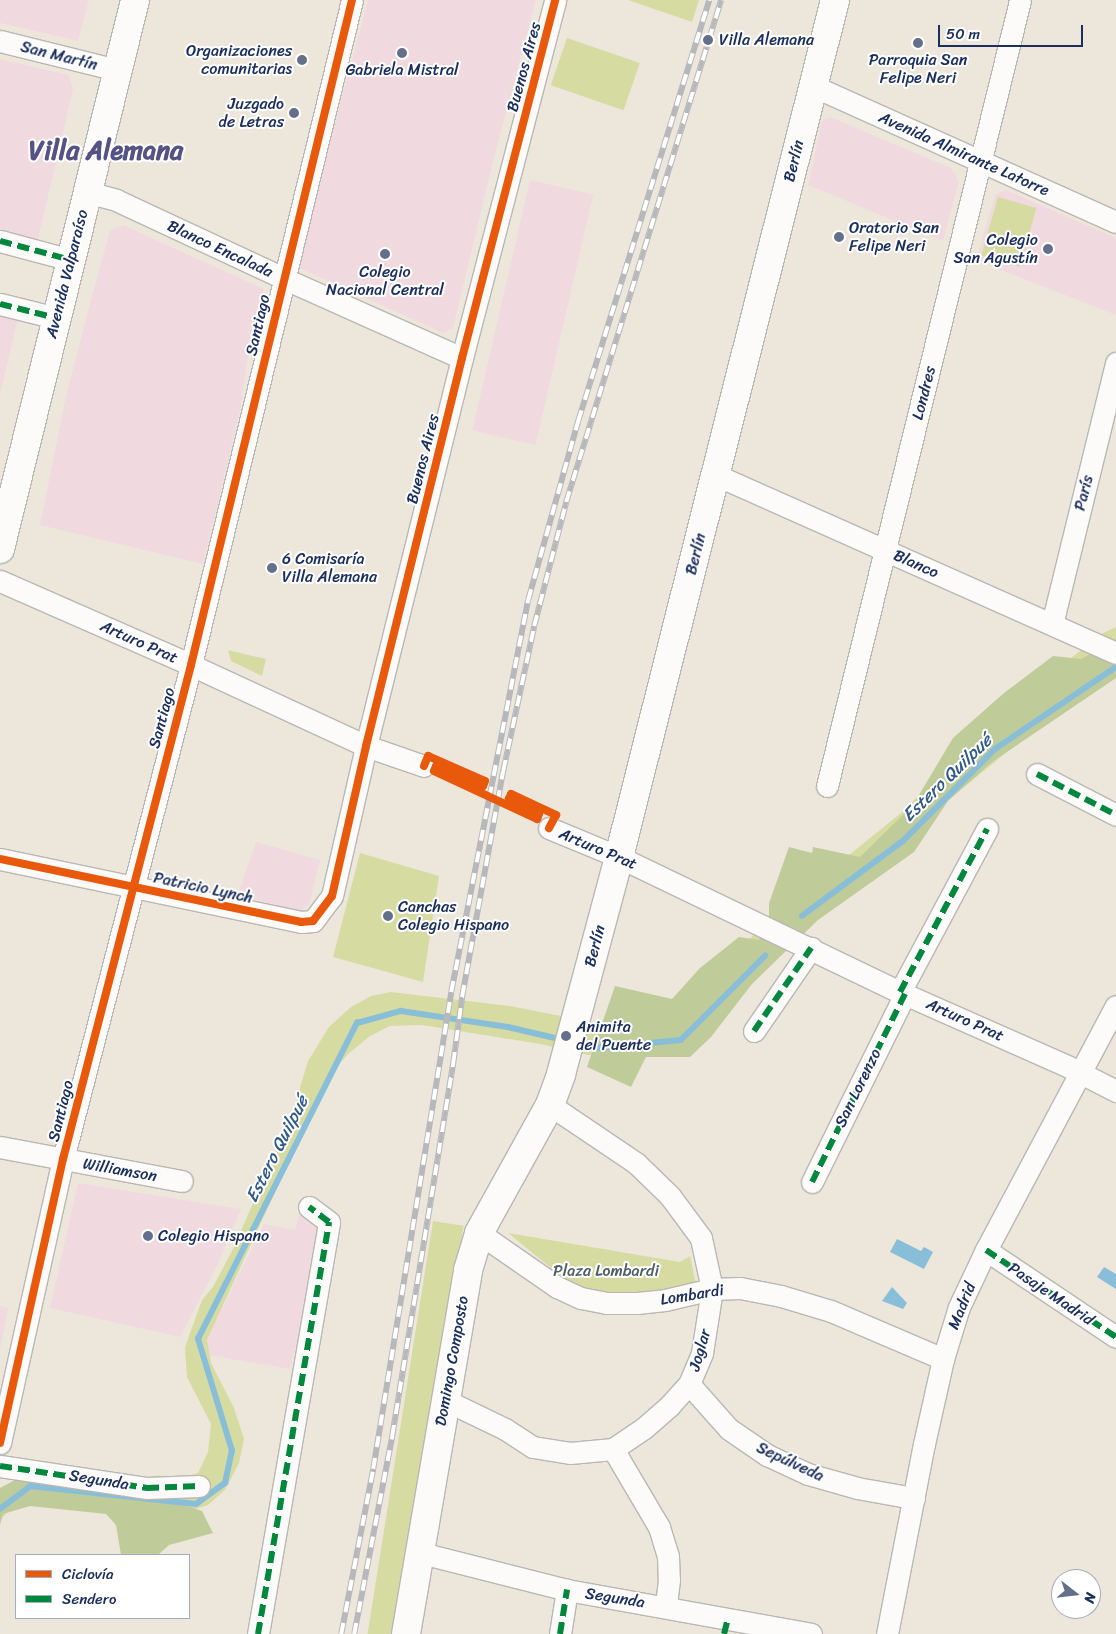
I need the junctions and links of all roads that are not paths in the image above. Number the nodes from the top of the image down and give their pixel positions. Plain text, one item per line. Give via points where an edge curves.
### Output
1 (135, 0) edge
2 (352, 0) edge
3 (555, 0) edge
4 (834, 0) edge
5 (1020, 0) edge
6 (0, 41) edge
7 (117, 70) junction
8 (813, 86) junction
9 (980, 162) junction
10 (87, 192) junction
11 (1116, 222) edge
12 (0, 241) edge
13 (70, 260) junction
14 (283, 278) junction
15 (0, 304) edge
16 (56, 318) junction
17 (462, 358) junction
18 (1116, 363) edge
19 (716, 475) junction
20 (0, 549) edge
21 (885, 550) junction
22 (0, 582) edge
23 (1052, 624) junction
24 (1116, 653) edge
25 (191, 665) junction
26 (366, 746) junction
27 (424, 766) dead end
28 (1037, 774) dead end
29 (826, 786) dead end
30 (1116, 815) edge
31 (549, 828) dead end
32 (987, 829) dead end
33 (619, 857) junction
34 (0, 859) edge
35 (132, 887) junction
36 (313, 921) joint
37 (805, 946) junction
38 (903, 993) junction
39 (1116, 1006) edge
40 (754, 1030) dead end
41 (1080, 1072) junction
42 (1116, 1091) edge
43 (550, 1105) junction
44 (0, 1146) edge
45 (63, 1159) junction
46 (182, 1181) dead end
47 (812, 1182) dead end
48 (309, 1207) dead end
49 (479, 1233) junction
50 (986, 1250) junction
51 (712, 1289) junction
52 (1116, 1337) edge
53 (943, 1358) junction
54 (689, 1384) junction
55 (445, 1400) junction
56 (0, 1444) edge
57 (613, 1449) junction
58 (0, 1466) edge
59 (199, 1486) dead end
60 (914, 1498) junction
61 (420, 1553) junction
62 (567, 1590) junction
63 (666, 1606) junction
64 (726, 1626) edge
65 (258, 1634) edge
66 (406, 1634) edge
67 (560, 1634) edge
68 (812, 1634) edge
69 (887, 1634) edge

1 - 7 main road, Avenida Valparaíso
2 - 14 street, Santiago
3 - 17 street, Buenos Aires
4 - 8 main road, Berlín
5 - 9 street, Londres
6 - 7 street, San Martín
7 - 10 main road, Avenida Valparaíso
8 - 9 street, Avenida Almirante Latorre
8 - 19 main road, Berlín
9 - 11 street, Avenida Almirante Latorre
9 - 21 street, Londres
10 - 13 main road, Avenida Valparaíso
10 - 14 street, Blanco Encalada via 116,200
12 - 13 street
13 - 16 main road, Avenida Valparaíso
14 - 17 street, Blanco Encalada
14 - 25 street, Santiago
15 - 16 street
16 - 20 main road, Avenida Valparaíso
17 - 26 street, Buenos Aires
18 - 23 street, París
19 - 21 street, Blanco
19 - 33 main road, Berlín
21 - 23 street, Blanco
21 - 29 street, Londres
22 - 25 street, Arturo Prat
23 - 24 street, Blanco
25 - 26 street, Arturo Prat
25 - 35 street, Santiago
26 - 27 street, Arturo Prat
26 - 36 street, Buenos Aires via 332,896
28 - 30 street
31 - 33 street, Arturo Prat
32 - 38 street, San Lorenzo
33 - 37 street, Arturo Prat
33 - 43 main road, Berlín via 562,1074
34 - 35 street, Patricio Lynch
35 - 36 street, Patricio Lynch via 301,922
35 - 45 street, Santiago
37 - 38 street, Arturo Prat
37 - 40 street
38 - 41 street, Arturo Prat
38 - 47 street, San Lorenzo
39 - 41 street, Madrid
41 - 42 street, Arturo Prat
41 - 50 street, Madrid
43 - 49 main road, Domingo Composto
43 - 51 street, Joglar via 636,1163 670,1196 701,1238
44 - 45 street, Williamson
45 - 46 street, Williamson
45 - 56 street, Santiago
48 - 65 street via 330,1222
49 - 51 street, Lombardi via 557,1287 581,1298 606,1303 637,1303
49 - 55 main road, Domingo Composto via 468,1270
50 - 52 street, Pasaje Madrid
50 - 53 street, Madrid via 959,1307
51 - 53 street, Lombardi via 740,1288 823,1308
51 - 54 street, Joglar via 702,1353
53 - 60 street, Madrid
54 - 57 street, Joglar via 644,1428
54 - 60 street, Sepúlveda via 729,1428 767,1455 816,1476 857,1488
55 - 57 street, Joglar via 505,1429 533,1447 570,1453
55 - 61 main road, Domingo Composto
57 - 63 street via 659,1527 668,1556
58 - 59 street, Segunda via 146,1488
60 - 69 street, Madrid
61 - 62 street, Segunda
61 - 66 main road, Domingo Composto
62 - 63 street, Segunda
62 - 67 street
63 - 64 street, Segunda
64 - 68 street, Segunda

